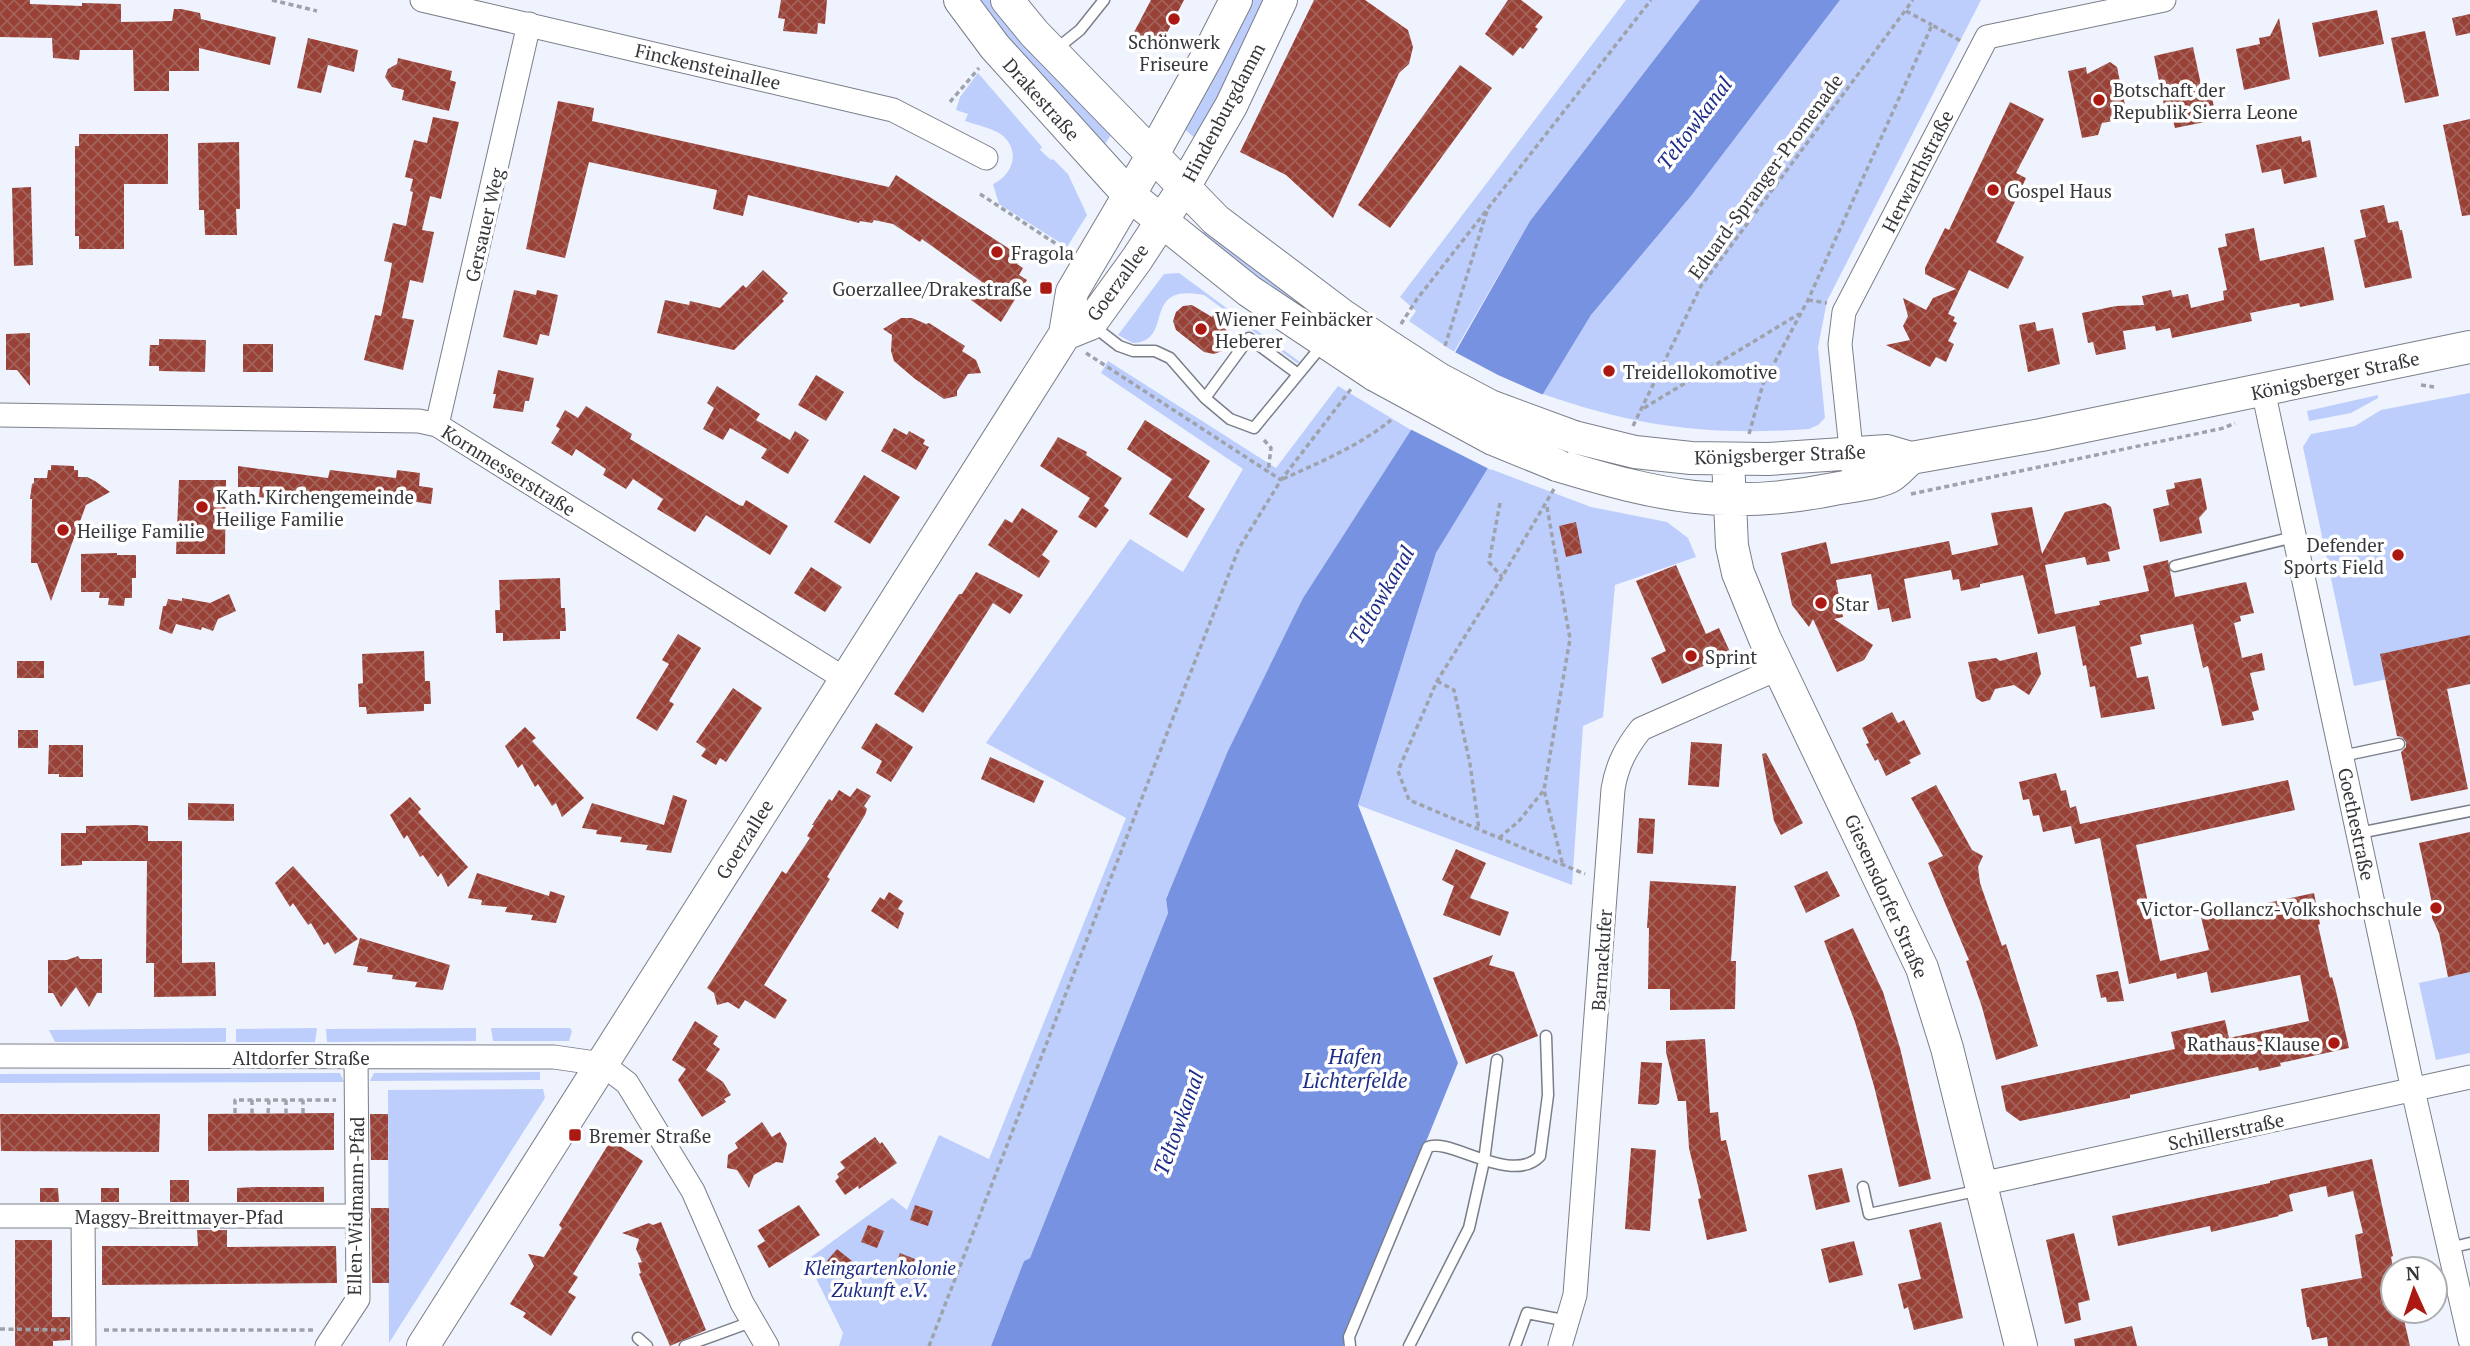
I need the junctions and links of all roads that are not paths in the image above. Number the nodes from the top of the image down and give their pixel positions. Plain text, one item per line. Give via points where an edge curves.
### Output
1 (422, 0) edge
2 (960, 0) edge
3 (1007, 0) edge
4 (1104, 0) edge
5 (1236, 0) edge
6 (1281, 0) edge
7 (2164, 0) edge
8 (450, 3) edge
9 (529, 24) junction
10 (1052, 52) junction
11 (1152, 156) junction
12 (986, 158) dead end
13 (1184, 187) junction
14 (1128, 194) junction
15 (1160, 221) junction
16 (1080, 337) junction
17 (1325, 342) junction
18 (2470, 347) edge
19 (1298, 374) junction
20 (2263, 390) junction
21 (1205, 398) junction
22 (0, 415) edge
23 (437, 425) junction
24 (1728, 460) junction
25 (1854, 469) junction
26 (1730, 501) junction
27 (2294, 537) junction
28 (2175, 566) dead end
29 (1779, 668) junction
30 (845, 679) junction
31 (2399, 744) dead end
32 (2342, 756) junction
33 (2470, 811) edge
34 (2359, 833) junction
35 (1546, 1036) dead end
36 (0, 1056) edge
37 (356, 1057) junction
38 (1497, 1060) dead end
39 (602, 1064) junction
40 (2470, 1077) edge
41 (2413, 1090) junction
42 (1484, 1161) junction
43 (1863, 1187) dead end
44 (1982, 1187) junction
45 (0, 1216) edge
46 (83, 1216) junction
47 (358, 1216) junction
48 (2460, 1245) edge
49 (1567, 1321) junction
50 (751, 1322) junction
51 (84, 1338) edge
52 (332, 1338) edge
53 (2470, 1340) edge
54 (424, 1346) edge
55 (685, 1346) edge
56 (767, 1346) edge
57 (1350, 1346) edge
58 (1409, 1346) edge
59 (1516, 1346) edge
60 (1560, 1346) edge
61 (2021, 1346) edge

1 - 8 street, Finckensteinallee
2 - 14 main road, Drakestraße via 995,47
3 - 10 main road, Drakestraße
4 - 10 lane via 1080,30
5 - 11 main road, Hindenburgdamm
6 - 13 main road, Hindenburgdamm via 1231,106
7 - 25 street, Herwarthstraße via 1987,37 1844,313 1840,344
8 - 9 street, Finckensteinallee
9 - 12 street, Finckensteinallee via 893,110
9 - 23 street, Gersauer Weg
10 - 11 main road, Drakestraße
11 - 13 main road, Königsberger Straße
11 - 14 main road, Hindenburgdamm
13 - 15 main road, Hindenburgdamm
13 - 24 main road, Königsberger Straße, bridge via 1216,220 1342,315 1395,337 1439,379 1490,406 1574,437 1635,452
14 - 15 main road, Königsberger Straße
14 - 16 main road, Goerzallee via 1072,292
15 - 16 main road, Goerzallee
15 - 17 main road, Königsberger Straße via 1249,291
16 - 21 lane via 1170,358
16 - 30 main road, Goerzallee
17 - 19 lane
17 - 26 main road, Königsberger Straße, bridge via 1364,380 1493,439 1556,475
18 - 20 main road, Königsberger Straße
19 - 21 lane via 1254,428 1230,419
19 - 21 lane via 1249,338
20 - 25 main road, Königsberger Straße via 1911,458 1889,477
20 - 27 street, Goethestraße
22 - 23 street, Kornmesserstraße via 419,421
23 - 30 street, Kornmesserstraße
24 - 25 main road, Königsberger Straße
24 - 26 main road, Giesensdorfer Straße
25 - 26 main road, Königsberger Straße via 1772,500
26 - 29 main road, Giesensdorfer Straße via 1738,573
27 - 28 lane
27 - 32 street, Goethestraße
29 - 44 main road, Giesensdorfer Straße via 1922,968
29 - 49 street, Barnackufer via 1641,729 1616,771 1575,1294
30 - 39 main road, Goerzallee
31 - 32 lane
32 - 34 street, Goethestraße
33 - 34 lane
34 - 41 street, Goethestraße
35 - 42 lane via 1548,1095 1540,1156 1525,1165
36 - 37 street, Altdorfer Straße
37 - 39 street, Altdorfer Straße via 554,1057
37 - 47 street, Ellen-Widmann-Pfad
38 - 42 lane
39 - 50 street via 627,1083 693,1191
39 - 54 main road, Goerzallee
40 - 41 street, Schillerstraße
41 - 44 street, Schillerstraße
41 - 48 street, Goethestraße
42 - 57 lane via 1439,1145 1428,1147 1349,1337
42 - 58 lane via 1469,1228
43 - 44 lane via 1869,1214
44 - 61 main road, Giesensdorfer Straße
45 - 46 street, Maggy-Breittmayer-Pfad
46 - 47 street, Maggy-Breittmayer-Pfad
46 - 51 street
47 - 52 street, Ellen-Widmann-Pfad via 358,1299
48 - 53 street, Goethestraße
49 - 59 lane via 1527,1312
49 - 60 street, Barnackufer
50 - 55 lane
50 - 56 street

